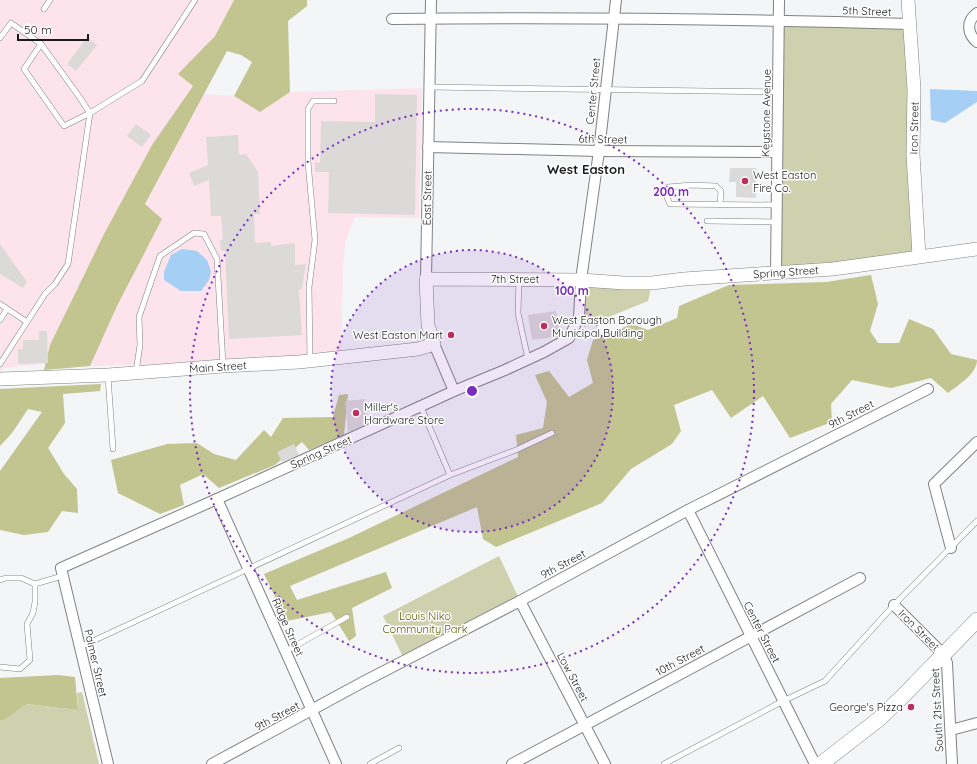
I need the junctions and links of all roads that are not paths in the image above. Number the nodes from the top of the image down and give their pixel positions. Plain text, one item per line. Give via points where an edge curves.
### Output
1 (50, 0) edge
2 (195, 0) edge
3 (431, 0) edge
4 (616, 0) edge
5 (779, 0) edge
6 (908, 0) edge
7 (44, 9) dead end
8 (977, 13) edge
9 (392, 19) dead end
10 (430, 19) junction
11 (614, 19) junction
12 (779, 20) junction
13 (910, 24) junction
14 (0, 38) edge
15 (977, 42) edge
16 (41, 44) junction
17 (429, 87) junction
18 (606, 89) junction
19 (778, 92) junction
20 (334, 101) dead end
21 (90, 113) junction
22 (428, 147) junction
23 (598, 151) junction
24 (777, 152) junction
25 (720, 205) junction
26 (776, 205) junction
27 (708, 221) dead end
28 (776, 222) junction
29 (977, 249) edge
30 (919, 256) junction
31 (776, 273) junction
32 (426, 279) junction
33 (519, 280) junction
34 (581, 280) junction
35 (652, 282) joint
36 (0, 304) edge
37 (7, 309) junction
38 (0, 320) edge
39 (27, 322) junction
40 (434, 344) junction
41 (528, 359) junction
42 (310, 361) junction
43 (0, 364) edge
44 (223, 366) junction
45 (136, 373) junction
46 (108, 375) junction
47 (0, 379) edge
48 (928, 389) dead end
49 (454, 391) junction
50 (421, 407) junction
51 (552, 434) dead end
52 (977, 442) edge
53 (113, 449) dead end
54 (450, 475) junction
55 (217, 499) junction
56 (688, 510) junction
57 (977, 521) edge
58 (951, 548) junction
59 (250, 569) junction
60 (61, 572) junction
61 (860, 578) dead end
62 (0, 580) edge
63 (35, 584) junction
64 (520, 601) junction
65 (894, 606) junction
66 (347, 617) dead end
67 (977, 620) edge
68 (751, 636) junction
69 (80, 647) junction
70 (286, 651) junction
71 (944, 654) junction
72 (0, 667) edge
73 (783, 701) junction
74 (312, 711) junction
75 (977, 723) edge
76 (585, 725) junction
77 (951, 730) junction
78 (400, 748) dead end
79 (108, 764) edge
80 (212, 764) edge
81 (336, 764) edge
82 (370, 764) edge
83 (512, 764) edge
84 (605, 764) edge
85 (664, 764) edge
86 (815, 764) edge
87 (821, 764) edge
88 (952, 764) edge

1 - 7 lane
2 - 21 lane via 142,81
3 - 10 street, East Street
4 - 11 street, Center Street
5 - 12 street, Keystone Avenue
6 - 13 street, Iron Street
8 - 15 street via 971,19 969,29
9 - 10 street, 5th Street
10 - 11 street, 5th Street
10 - 17 street, East Street
11 - 12 street, 5th Street
11 - 18 street, Center Street
12 - 13 street, 5th Street
12 - 19 street, Keystone Avenue
13 - 30 street, Iron Street via 914,89 914,180
14 - 16 lane via 11,23
16 - 21 lane
16 - 21 lane via 24,70 64,126
17 - 18 lane
17 - 22 street, East Street
18 - 19 lane
18 - 23 street, Center Street
19 - 24 street, Keystone Avenue
20 - 42 lane via 313,101 308,109 308,162 315,240 309,287
21 - 39 lane via 68,264
22 - 23 street, 6th Street
22 - 32 street, East Street
23 - 24 street, 6th Street
23 - 34 street, Center Street
24 - 26 street, Keystone Avenue
25 - 25 lane via 721,191 716,186 668,187 666,195 670,204
25 - 26 lane
26 - 28 street, Keystone Avenue
27 - 28 lane
28 - 31 street, Keystone Avenue
29 - 30 street, Spring Street
30 - 31 street, Spring Street via 833,269
31 - 35 street, Spring Street
32 - 33 street, 7th Street
32 - 40 street, East Street via 428,325
33 - 34 street, 7th Street
33 - 41 lane via 518,313
34 - 35 street, 7th Street
34 - 41 street, Spring Street via 578,317 569,338
36 - 37 lane
37 - 38 lane
37 - 39 lane
39 - 43 lane
40 - 42 street, Main Street via 418,350
40 - 49 street, East Street
41 - 49 street, Spring Street
42 - 44 street, Main Street
44 - 45 street, Main Street
44 - 45 lane via 217,259 204,234 194,233 160,256 139,316 140,345
45 - 46 street, Main Street
46 - 47 street, Main Street
46 - 53 lane
48 - 56 street, 9th Street
49 - 50 street, Spring Street
50 - 54 lane
50 - 55 street, Spring Street
51 - 54 lane
52 - 58 street via 934,484
54 - 59 lane
55 - 59 street, Ridge Street
55 - 60 street, Spring Street
56 - 64 street, 9th Street
56 - 68 street, Center Street
57 - 58 lane
58 - 65 lane
59 - 69 lane
59 - 70 street, Ridge Street
60 - 63 lane
60 - 69 street, Palmer Street
61 - 68 street, 10th Street
62 - 63 lane via 21,578
63 - 72 lane via 33,613 27,624 30,660 20,669
64 - 74 street, 9th Street
64 - 76 street, Low Street
65 - 71 street, Iron Street
65 - 73 lane via 825,681
66 - 70 lane
67 - 71 main road
68 - 73 street, Center Street
68 - 76 street, 10th Street
69 - 79 street, Palmer Street
70 - 74 street, Ridge Street
71 - 77 street, South 21st Street via 948,663
71 - 87 main road via 879,719
73 - 85 lane
73 - 86 street, Center Street
74 - 80 street, 9th Street
74 - 81 street, Ridge Street
75 - 77 street
76 - 83 street, 10th Street
76 - 84 street, Low Street
77 - 88 street, South 21st Street
78 - 82 lane

